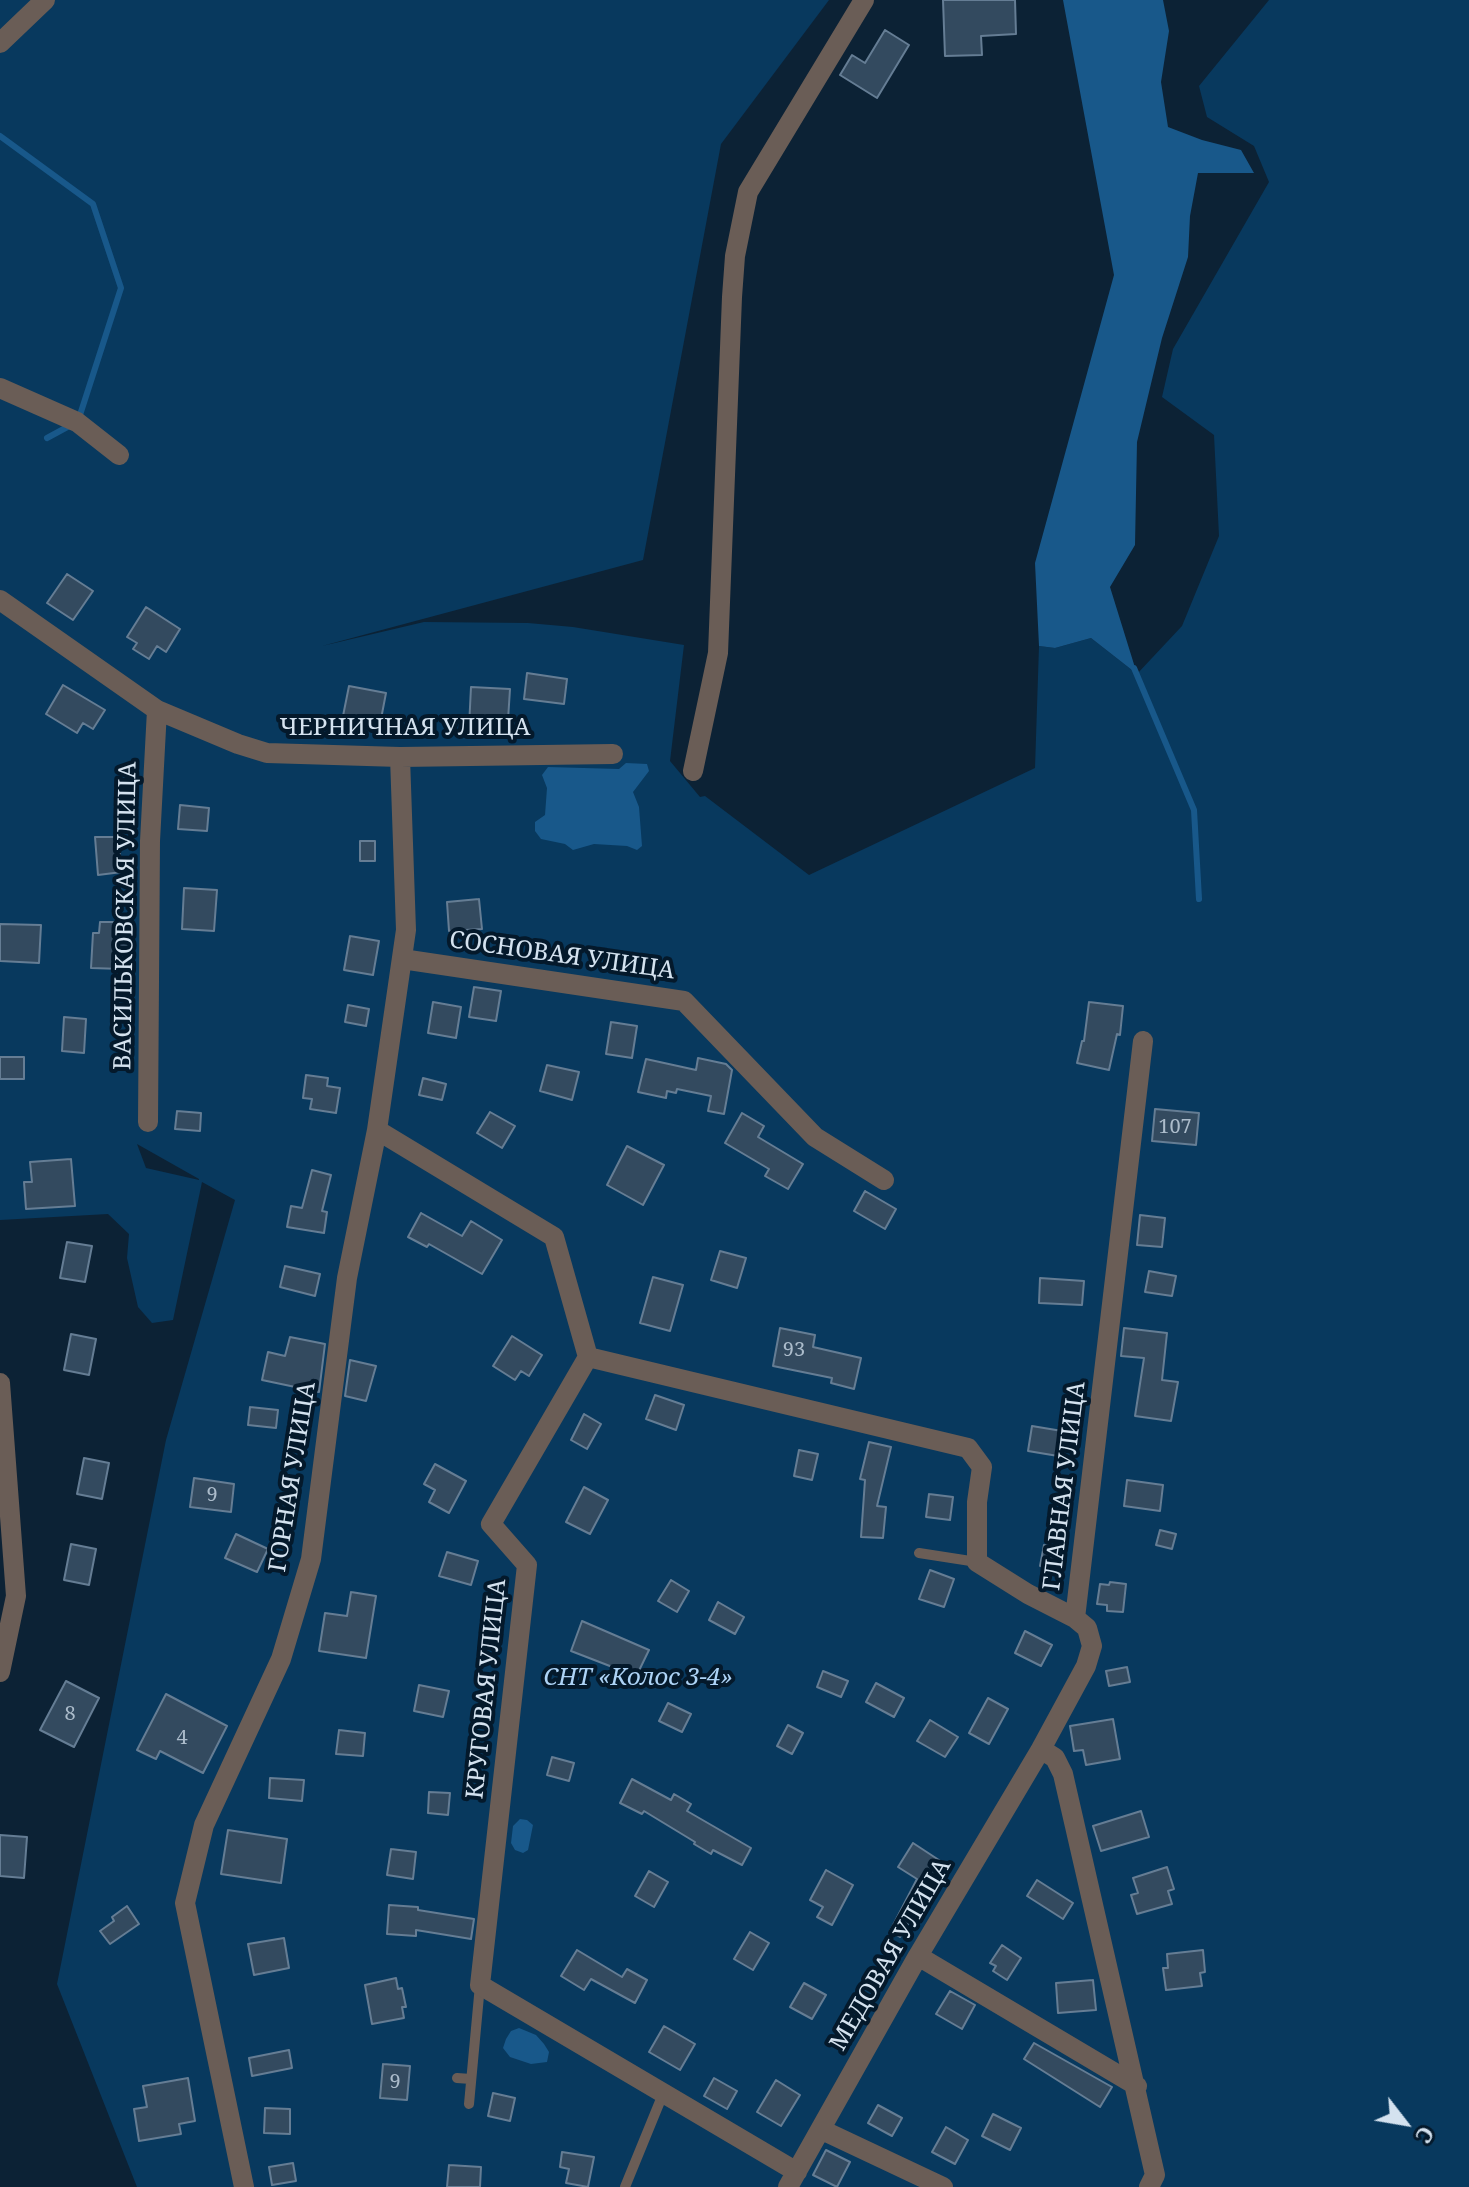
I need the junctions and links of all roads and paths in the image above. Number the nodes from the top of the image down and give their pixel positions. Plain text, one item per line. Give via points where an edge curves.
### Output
1 (45, 0) edge
2 (864, 0) edge
3 (0, 43) edge
4 (0, 388) edge
5 (119, 455) dead end
6 (0, 600) edge
7 (157, 710) junction
8 (613, 754) dead end
9 (400, 757) junction
10 (693, 771) dead end
11 (402, 959) junction
12 (1143, 1041) dead end
13 (148, 1122) dead end
14 (377, 1130) junction
15 (884, 1180) dead end
16 (588, 1357) junction
17 (0, 1383) edge
18 (919, 1553) dead end
19 (977, 1562) junction
20 (1075, 1618) junction
21 (0, 1672) edge
22 (1041, 1749) junction
23 (918, 1956) junction
24 (480, 1985) junction
25 (457, 2078) dead end
26 (471, 2079) junction
27 (1137, 2086) junction
28 (663, 2094) junction
29 (469, 2104) dead end
30 (822, 2130) junction
31 (793, 2180) edge
32 (244, 2187) edge
33 (625, 2187) edge
34 (943, 2187) edge
35 (1149, 2187) edge

1 - 3 street
2 - 10 street via 748,192 732,297 718,653
4 - 5 street via 77,422
6 - 7 street, ЧЕРНИЧНАЯ УЛИЦА
7 - 9 street, ЧЕРНИЧНАЯ УЛИЦА via 267,753
7 - 13 street, ВАСИЛЬКОВСКАЯ УЛИЦА via 150,841
8 - 9 street, ЧЕРНИЧНАЯ УЛИЦА
9 - 11 street, ГОРНАЯ УЛИЦА via 406,930
11 - 14 street, ГОРНАЯ УЛИЦА
11 - 15 street, СОСНОВАЯ УЛИЦА via 684,1001 815,1137
12 - 20 street, ГЛАВНАЯ УЛИЦА
14 - 16 street via 554,1237
14 - 32 street, ГОРНАЯ УЛИЦА via 347,1278 311,1559 281,1659 204,1825 185,1903
16 - 19 street via 968,1448 982,1467
16 - 24 street, КРУГОВАЯ УЛИЦА via 491,1524 527,1565
17 - 21 street via 16,1596
18 - 19 lane
19 - 20 street
20 - 22 street, ГЛАВНАЯ УЛИЦА via 1087,1628 1092,1646
22 - 23 street, МЕДОВАЯ УЛИЦА
22 - 27 street via 1055,1758 1063,1774
23 - 27 street
23 - 30 street, МЕДОВАЯ УЛИЦА
24 - 26 lane
24 - 28 street
25 - 26 lane
26 - 29 lane
27 - 35 street via 1155,2175
28 - 31 street
28 - 33 lane
30 - 31 street, МЕДОВАЯ УЛИЦА
30 - 34 street

